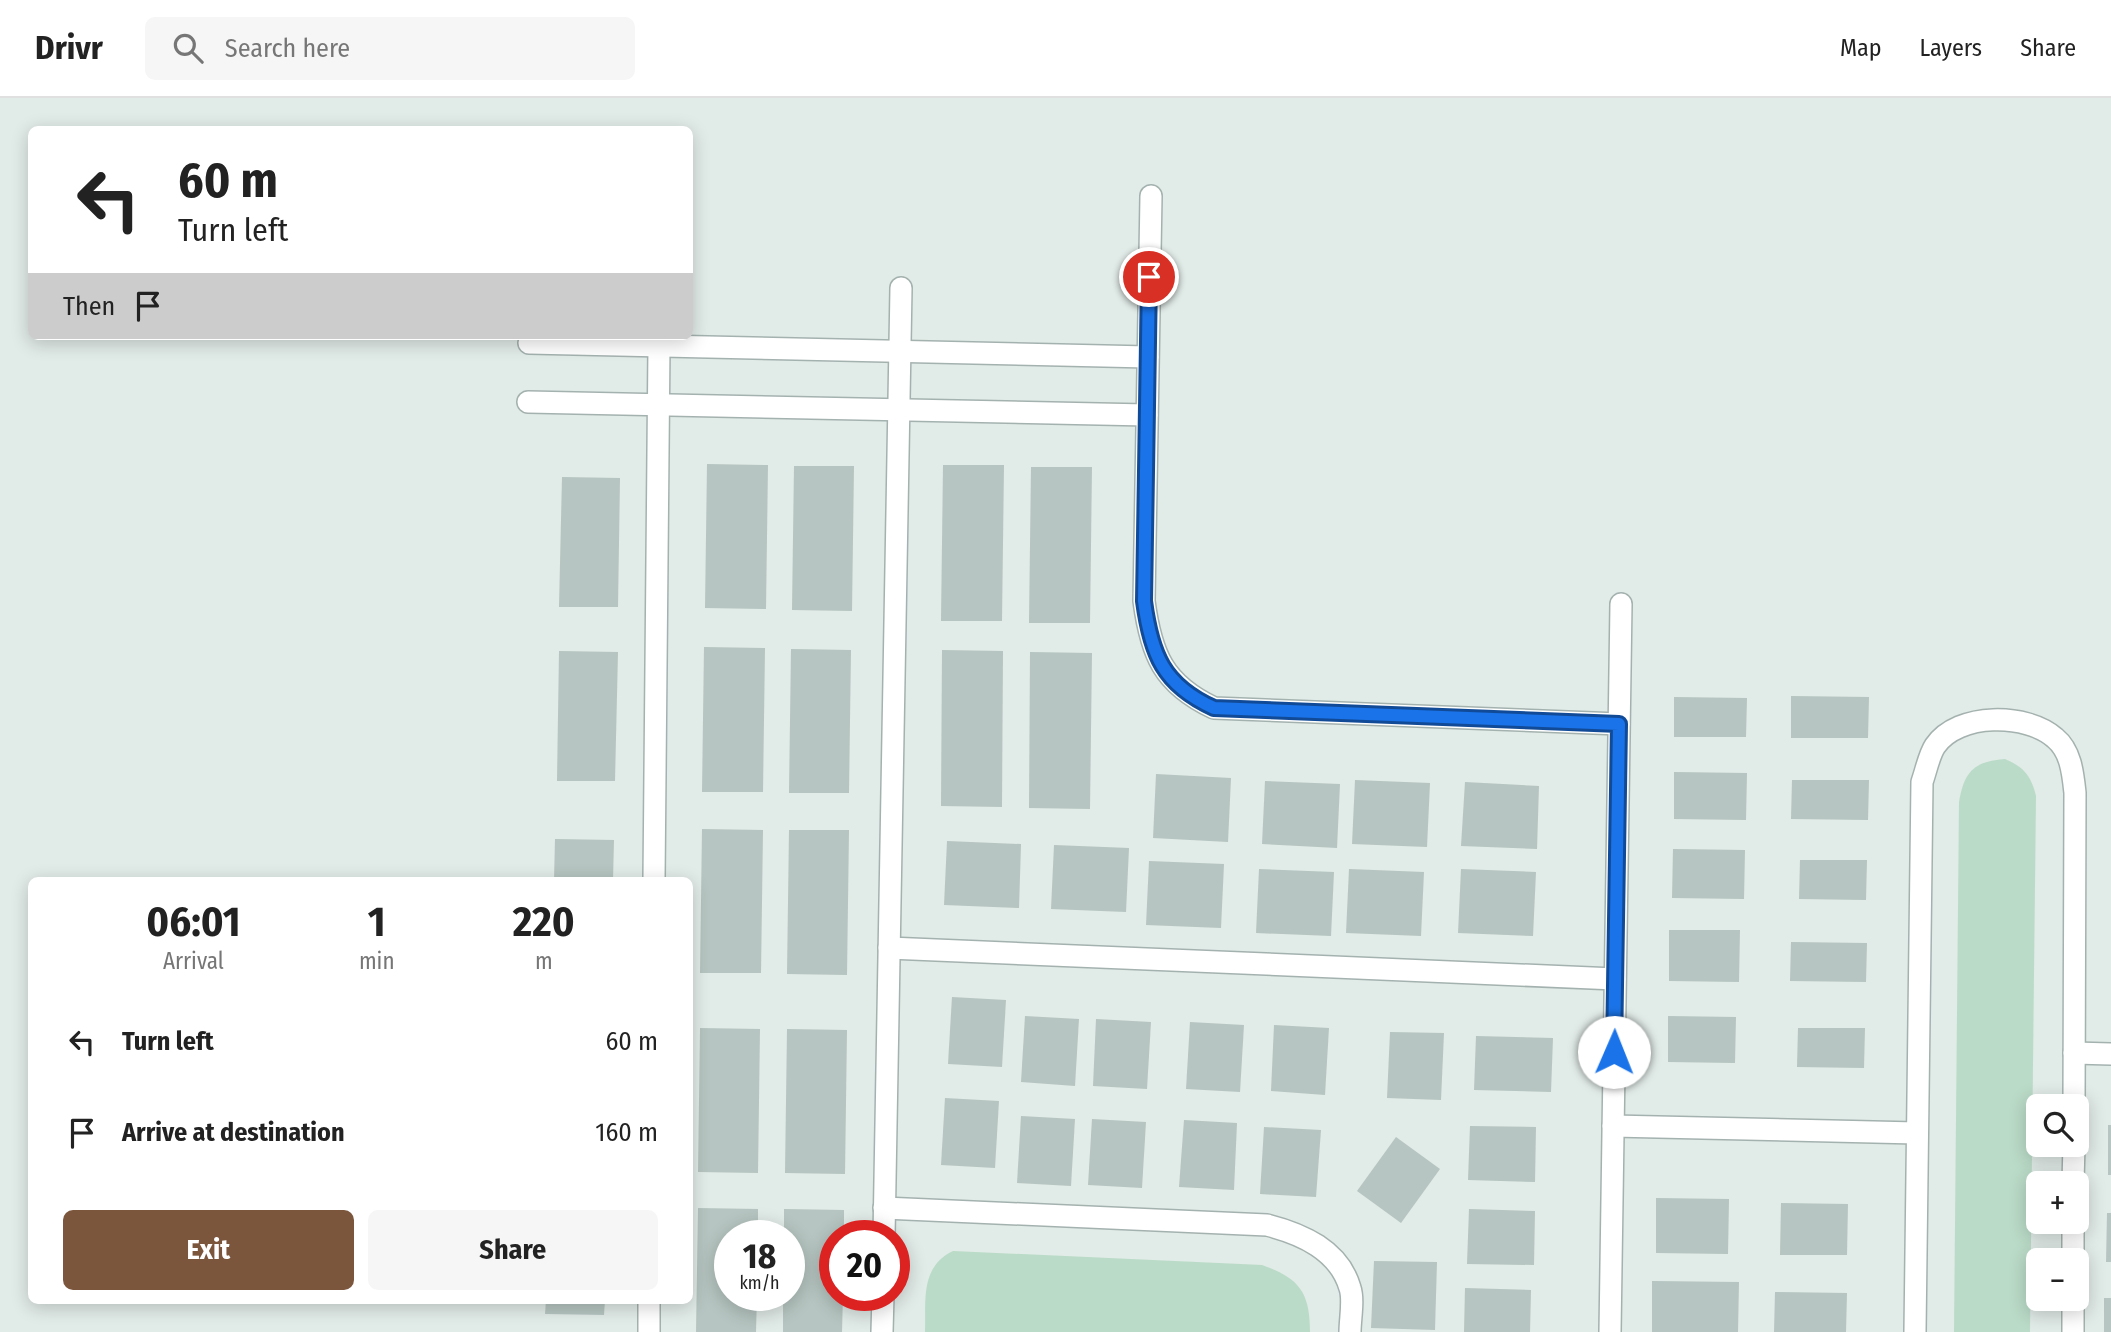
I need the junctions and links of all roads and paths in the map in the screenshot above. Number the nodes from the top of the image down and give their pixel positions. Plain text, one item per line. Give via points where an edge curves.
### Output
1 (1151, 196) dead end
2 (901, 288) dead end
3 (529, 343) dead end
4 (659, 345) junction
5 (899, 349) junction
6 (1148, 358) junction
7 (528, 402) dead end
8 (659, 405) junction
9 (899, 409) junction
10 (1147, 415) junction
11 (1621, 604) dead end
12 (1619, 724) junction
13 (654, 877) edge
14 (889, 948) junction
15 (1615, 979) junction
16 (2074, 1053) junction
17 (2111, 1054) edge
18 (2074, 1094) edge
19 (1613, 1126) junction
20 (1916, 1133) junction
21 (884, 1208) junction
22 (884, 1220) edge
23 (649, 1304) edge
24 (883, 1311) edge
25 (2073, 1311) edge
26 (649, 1332) edge
27 (882, 1332) edge
28 (1350, 1332) edge
29 (1609, 1332) edge
30 (1914, 1332) edge
31 (2073, 1332) edge

1 - 6 lane
2 - 5 lane
3 - 4 lane
4 - 5 lane
4 - 8 lane
5 - 6 lane
5 - 9 lane
6 - 10 lane
7 - 8 lane
8 - 9 lane
8 - 13 lane
9 - 10 lane
9 - 14 lane
10 - 12 lane via 1144,601 1149,638 1165,673 1189,696 1214,708 1243,710
11 - 12 lane
12 - 15 lane
14 - 15 lane
14 - 21 lane
15 - 19 lane
16 - 17 lane
16 - 18 lane
16 - 20 lane via 2075,793 2071,764 2056,738 2029,723 1961,725 1935,745 1922,782
19 - 20 lane
19 - 29 lane
20 - 30 lane
21 - 22 lane
21 - 28 lane via 1267,1225 1296,1232 1322,1247 1350,1289
23 - 26 lane
24 - 27 lane
25 - 31 lane

